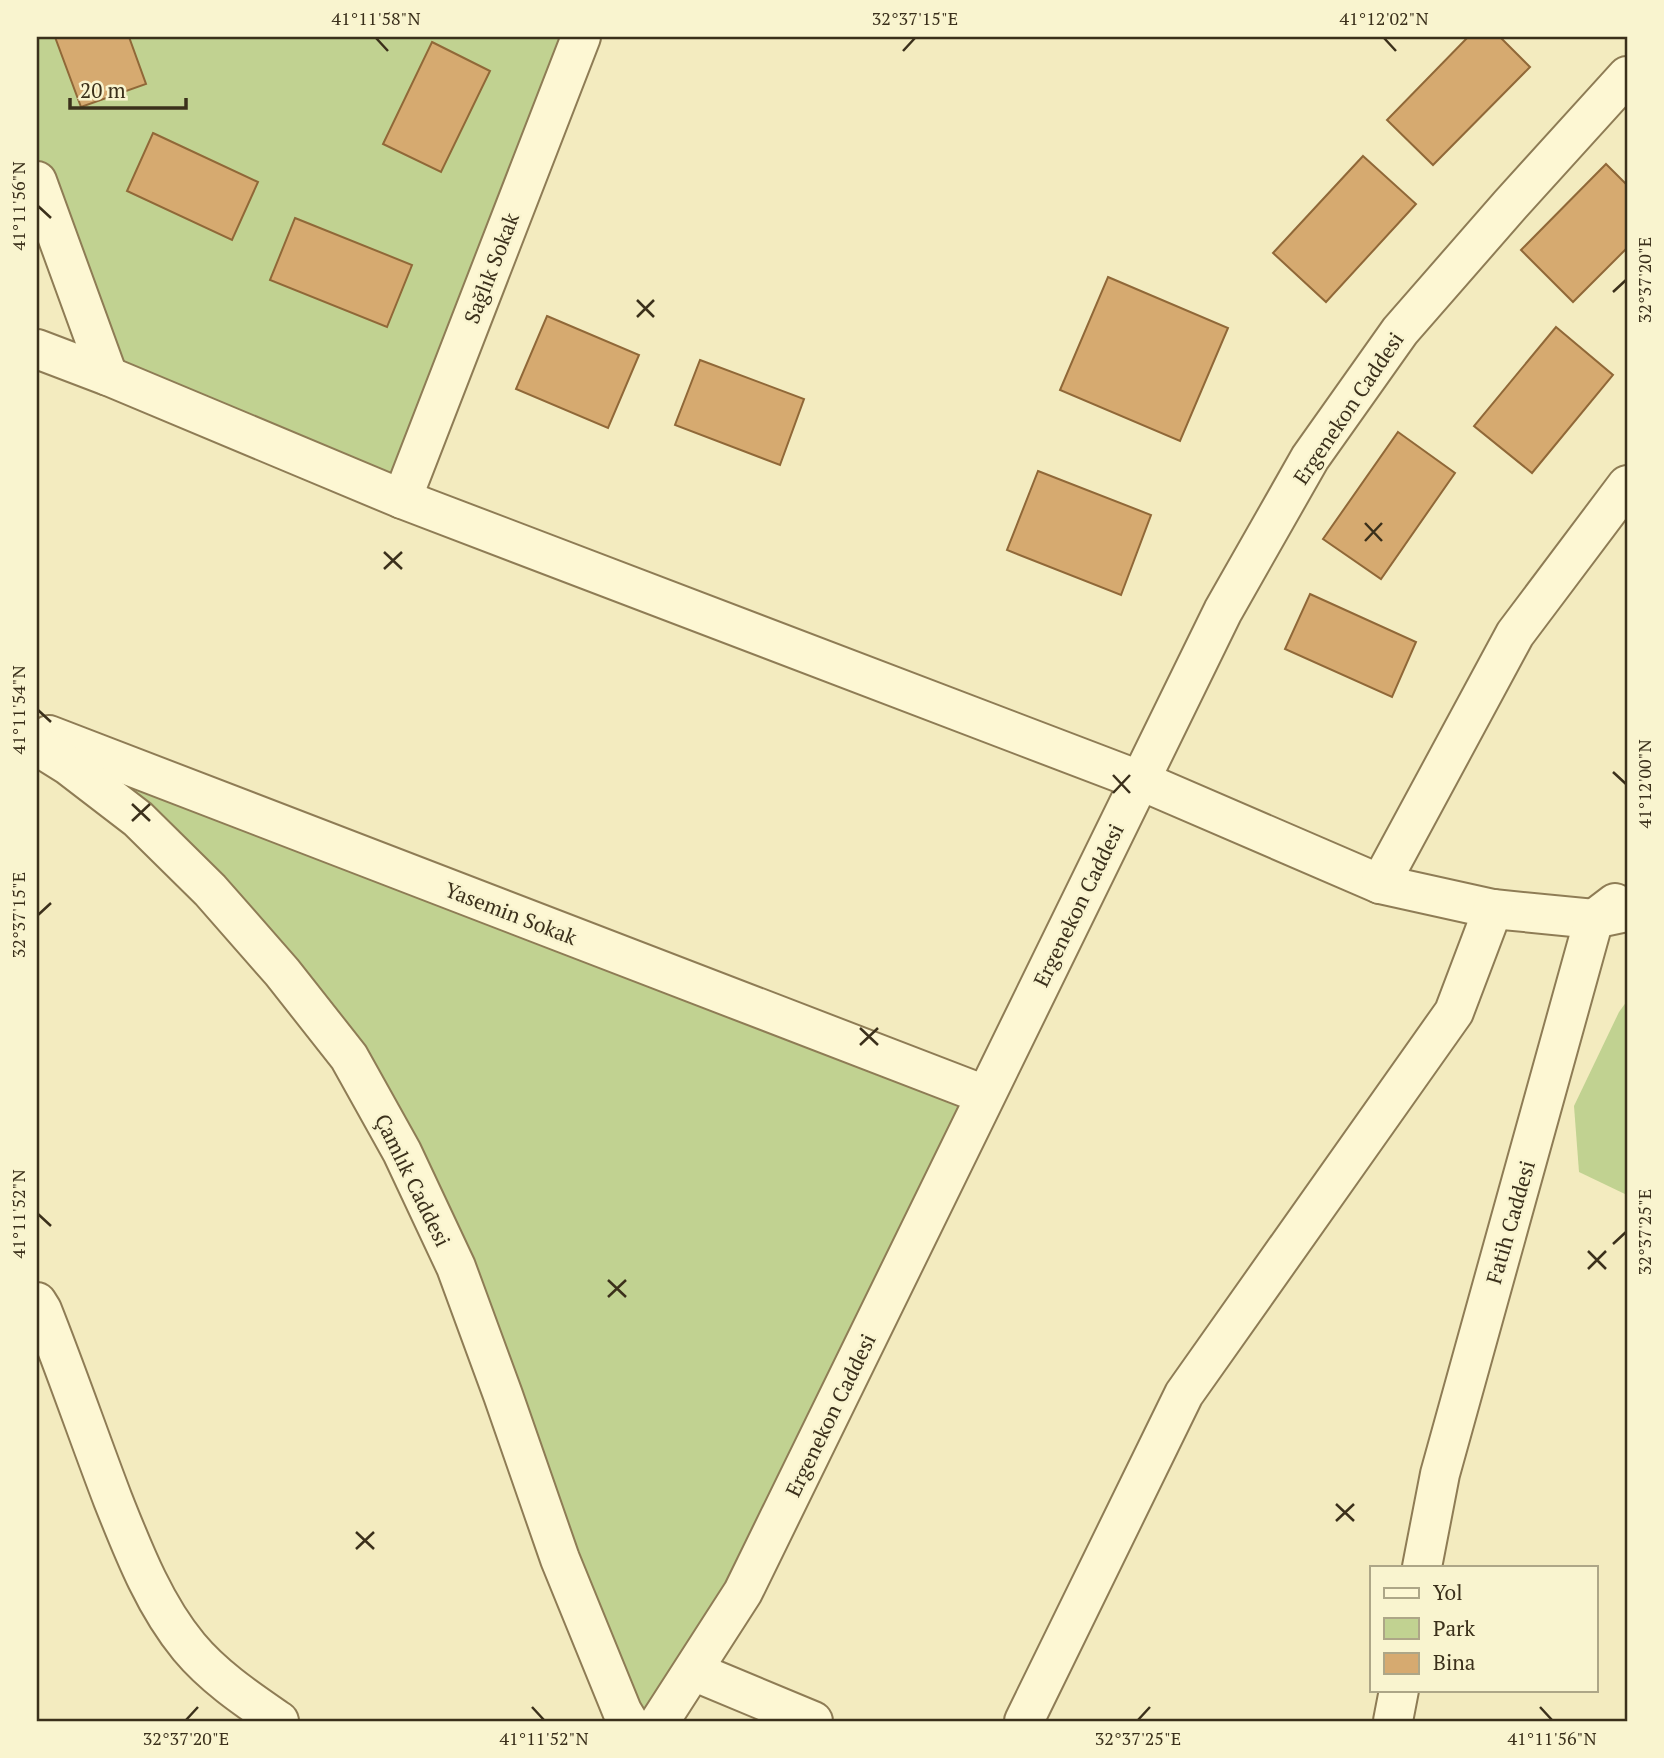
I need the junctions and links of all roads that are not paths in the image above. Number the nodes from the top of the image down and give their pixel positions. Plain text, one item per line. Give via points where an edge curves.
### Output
1 (581, 37) edge
2 (1627, 76) edge
3 (37, 181) edge
4 (37, 349) edge
5 (108, 376) junction
6 (1627, 485) edge
7 (402, 499) junction
8 (37, 731) edge
9 (37, 746) edge
10 (1139, 780) junction
11 (1380, 884) junction
12 (1627, 893) edge
13 (1493, 909) junction
14 (1611, 916) edge
15 (985, 1095) junction
16 (37, 1301) edge
17 (1422, 1566) edge
18 (693, 1671) junction
19 (1399, 1692) edge
20 (279, 1721) edge
21 (628, 1721) edge
22 (660, 1721) edge
23 (813, 1721) edge
24 (1024, 1721) edge
25 (1393, 1721) edge

1 - 7 street, Sağlık Sokak
2 - 10 street, Ergenekon Caddesi via 1401,331 1310,458 1223,611
3 - 5 street
4 - 5 street
5 - 7 street
6 - 11 street via 1515,634
7 - 10 street
8 - 15 street, Yasemin Sokak
9 - 21 street, Çamlık Caddesi via 138,819 210,890 349,1058 402,1152 456,1267 560,1559
10 - 11 street
10 - 15 street, Ergenekon Caddesi
11 - 13 street
12 - 14 street
13 - 14 street
13 - 24 street via 1454,1012 1184,1394
14 - 17 street, Fatih Caddesi via 1440,1474
15 - 18 street, Ergenekon Caddesi via 743,1592
16 - 20 street via 155,1597 188,1647 227,1685
18 - 22 street, Ergenekon Caddesi
18 - 23 street
19 - 25 street

